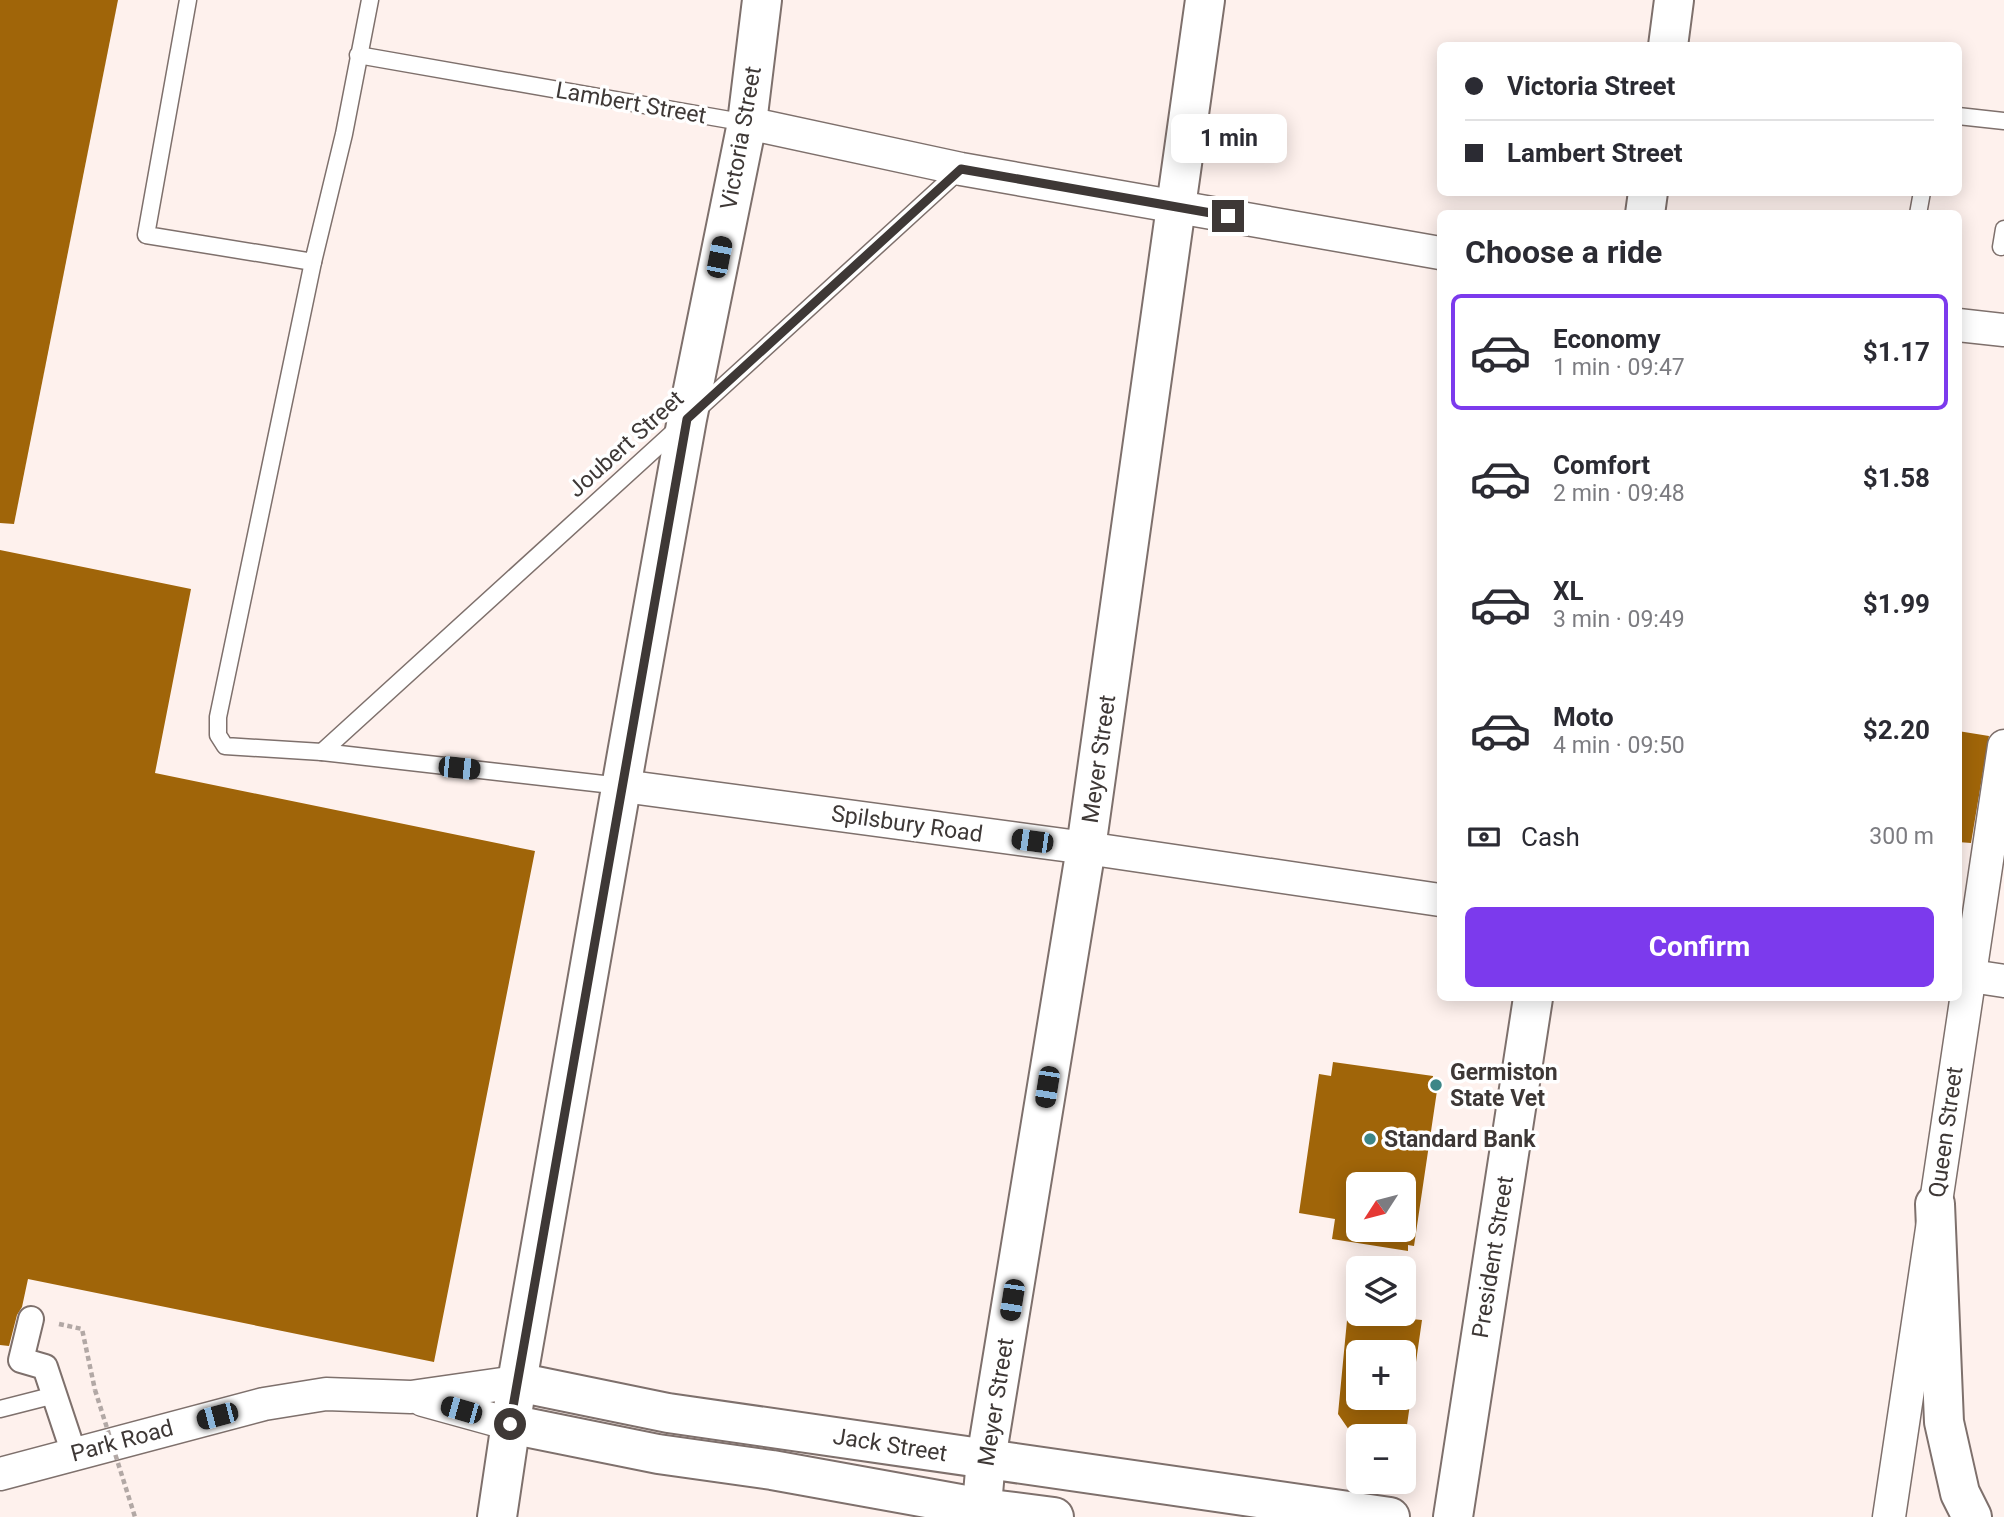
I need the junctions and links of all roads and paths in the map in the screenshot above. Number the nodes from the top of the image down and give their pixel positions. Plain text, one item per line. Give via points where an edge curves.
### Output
1 (188, 0) edge
2 (370, 0) edge
3 (762, 0) edge
4 (1205, 0) edge
5 (1674, 0) edge
6 (1669, 42) edge
7 (358, 55) junction
8 (1962, 116) edge
9 (2004, 121) edge
10 (747, 123) junction
11 (961, 169) junction
12 (1175, 207) junction
13 (2004, 229) edge
14 (2001, 247) dead end
15 (1437, 252) edge
16 (313, 262) junction
17 (1962, 325) edge
18 (2004, 330) edge
19 (687, 419) junction
20 (2004, 746) edge
21 (322, 752) junction
22 (623, 786) junction
23 (1086, 848) junction
24 (1437, 900) edge
25 (1964, 975) edge
26 (2004, 981) edge
27 (1533, 1001) edge
28 (1961, 1001) edge
29 (1936, 1204) junction
30 (31, 1319) joint
31 (517, 1382) junction
32 (55, 1395) junction
33 (411, 1396) junction
34 (0, 1409) edge
35 (510, 1424) junction
36 (74, 1454) junction
37 (986, 1459) junction
38 (0, 1474) edge
39 (981, 1513) edge
40 (135, 1517) edge
41 (496, 1517) edge
42 (1054, 1517) edge
43 (1390, 1517) edge
44 (1453, 1517) edge
45 (1889, 1517) edge
46 (1972, 1517) edge

1 - 16 lane via 146,235
2 - 7 lane
3 - 10 main road, Victoria Street
4 - 12 main road, Meyer Street
5 - 6 main road
7 - 10 lane, Lambert Street
7 - 16 lane
8 - 9 lane
10 - 11 street, Lambert Street
10 - 19 main road, Victoria Street
11 - 12 street, Lambert Street
11 - 19 lane, Joubert Street
12 - 15 street, Lambert Street
12 - 23 main road, Meyer Street
13 - 14 lane
16 - 21 lane via 218,717 218,736 225,746
17 - 18 street
19 - 21 lane, Joubert Street
19 - 22 main road, Victoria Street
20 - 25 street, Queen Street
21 - 22 lane
22 - 23 street, Spilsbury Road
22 - 31 main road, Victoria Street
23 - 24 street, Spilsbury Road
23 - 37 main road, Meyer Street
25 - 26 street
27 - 44 main road, President Street
28 - 29 street, Queen Street
29 - 45 street, Queen Street
29 - 46 main road via 1944,1422 1959,1493
30 - 32 street via 21,1360 45,1367
30 - 40 path, bridge via 82,1329 95,1390
31 - 33 street, Park Road
31 - 35 main road, Victoria Street
31 - 37 main road, Jack Street via 668,1413
32 - 34 lane
32 - 36 street
33 - 35 street, Park Road
33 - 36 street, Park Road via 326,1394 289,1400
35 - 39 main road, Jack Street
35 - 41 main road, Victoria Street
36 - 38 street, Park Road
37 - 39 main road, Meyer Street
37 - 43 main road, Jack Street
39 - 42 main road, Jack Street

